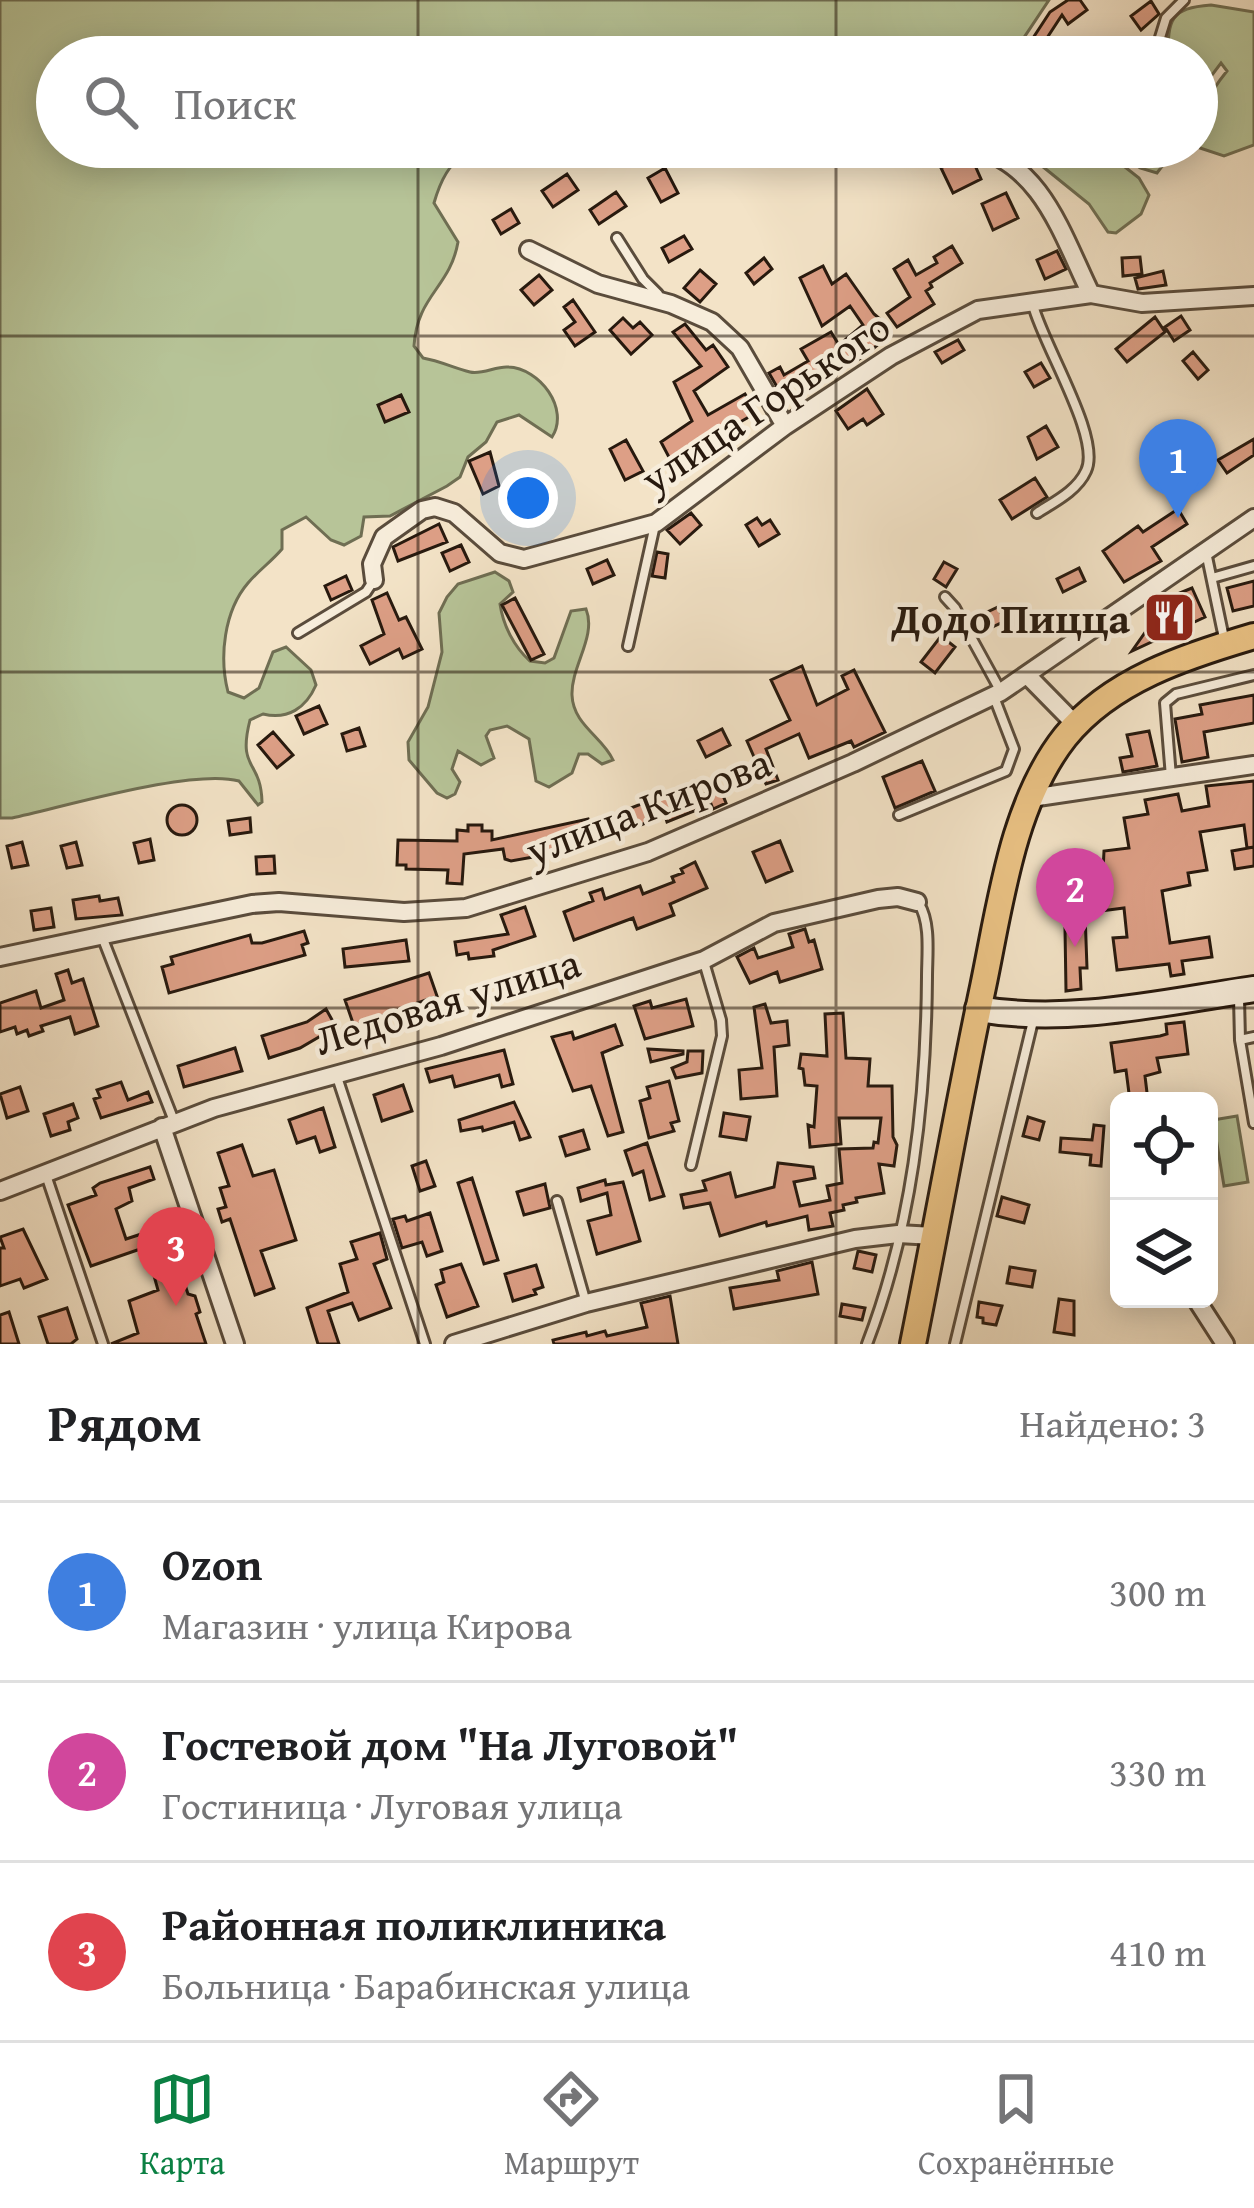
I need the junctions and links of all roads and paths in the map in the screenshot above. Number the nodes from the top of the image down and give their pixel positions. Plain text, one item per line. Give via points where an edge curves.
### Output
1 (1184, 0) edge
2 (1160, 36) edge
3 (1021, 168) edge
4 (616, 238) dead end
5 (529, 250) dead end
6 (1091, 294) junction
7 (1254, 296) edge
8 (1033, 302) junction
9 (671, 304) junction
10 (785, 426) junction
11 (1036, 513) dead end
12 (1254, 518) edge
13 (656, 523) junction
14 (1205, 549) junction
15 (1254, 566) edge
16 (1212, 578) junction
17 (374, 580) joint
18 (945, 597) dead end
19 (298, 633) dead end
20 (1254, 636) edge
21 (1226, 644) junction
22 (628, 646) dead end
23 (1254, 674) edge
24 (1027, 676) junction
25 (997, 694) junction
26 (1069, 732) junction
27 (1254, 765) edge
28 (1171, 779) junction
29 (1031, 798) junction
30 (899, 815) dead end
31 (917, 902) joint
32 (100, 934) junction
33 (0, 957) edge
34 (704, 960) junction
35 (1246, 990) edge
36 (978, 1009) junction
37 (1033, 1013) junction
38 (1254, 1037) edge
39 (1240, 1040) junction
40 (336, 1074) junction
41 (1254, 1123) edge
42 (169, 1125) junction
43 (691, 1165) dead end
44 (46, 1173) junction
45 (0, 1191) edge
46 (557, 1201) dead end
47 (898, 1234) junction
48 (934, 1236) junction
49 (586, 1303) junction
50 (1202, 1308) edge
51 (103, 1344) edge
52 (235, 1344) edge
53 (425, 1344) edge
54 (454, 1344) edge
55 (867, 1344) edge
56 (914, 1344) edge
57 (955, 1344) edge
58 (1225, 1344) edge

1 - 2 lane
3 - 6 street
4 - 9 lane
5 - 9 street via 598,284
6 - 7 street, улица Горького via 1142,303
6 - 8 street, улица Горького
8 - 10 street, улица Горького via 954,320
8 - 11 lane via 1090,454 1080,481
9 - 10 street via 712,322 740,347
10 - 13 street, улица Горького
12 - 14 street, улица Кирова
13 - 17 street, улица Горького via 524,559 500,554 454,513 435,507 384,537
13 - 22 lane
14 - 16 lane
14 - 24 street, улица Кирова
15 - 16 lane
16 - 21 lane
17 - 19 lane
18 - 25 lane
20 - 21 main road
21 - 26 main road via 1129,684
23 - 28 lane via 1165,703
24 - 25 street, улица Кирова
24 - 26 street
25 - 30 lane via 1014,749 1006,772
25 - 32 street, улица Кирова via 712,826 495,901 436,911 251,904
26 - 29 main road
27 - 28 street
28 - 29 street
29 - 36 main road
31 - 34 street, Ледовая улица via 898,896 800,915
31 - 47 lane via 927,962 924,1089
32 - 33 street, улица Кирова
32 - 42 lane
34 - 40 street, Ледовая улица
34 - 43 lane via 722,1036
35 - 37 street
35 - 39 lane
36 - 37 street
36 - 48 main road
37 - 57 lane
38 - 39 lane
39 - 41 lane
40 - 42 street, Ледовая улица
40 - 53 lane
42 - 44 street, Ледовая улица
42 - 52 street
44 - 45 street, Ледовая улица
44 - 51 lane
46 - 49 lane
47 - 48 street
47 - 49 street
47 - 55 lane
48 - 56 main road
49 - 54 street
50 - 58 street

